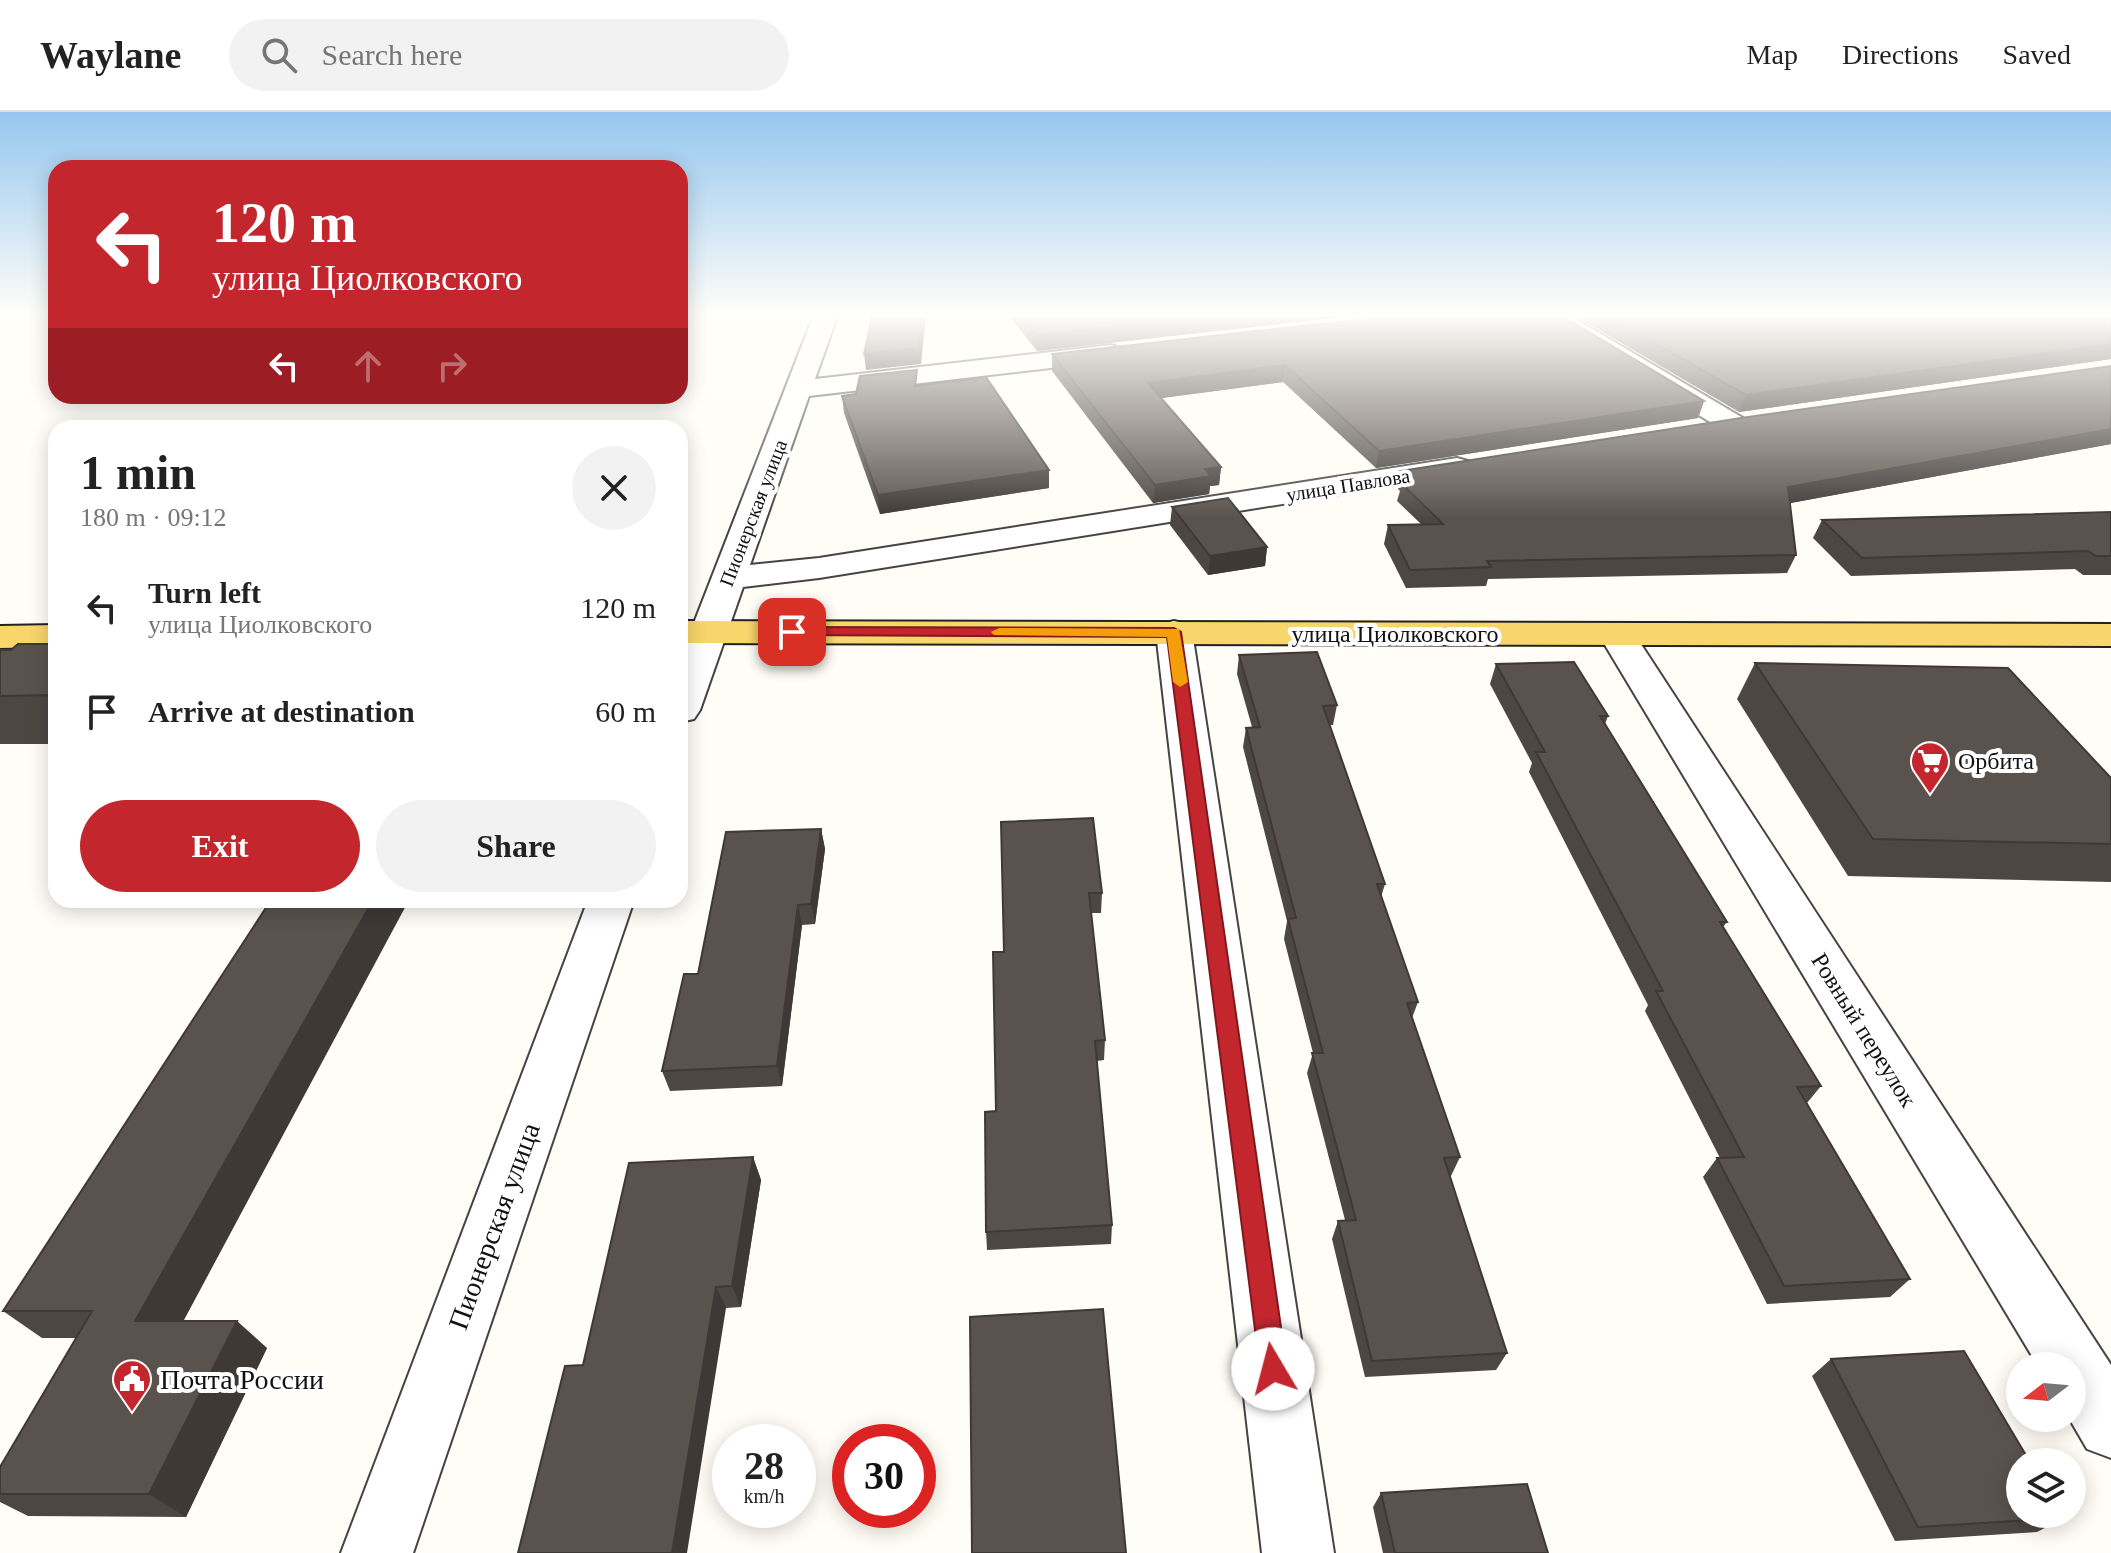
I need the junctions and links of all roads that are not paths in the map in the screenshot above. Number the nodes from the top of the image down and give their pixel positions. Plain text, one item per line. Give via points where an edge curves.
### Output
1 (801, 384) edge
2 (840, 384) edge
3 (1667, 384) edge
4 (799, 389) junction
5 (1764, 420) edge
6 (1733, 424) junction
7 (1686, 432) edge
8 (1481, 464) edge
9 (728, 578) junction
10 (695, 632) edge
11 (1174, 632) junction
12 (1617, 635) junction
13 (2111, 635) edge
14 (48, 636) edge
15 (0, 637) edge
16 (688, 668) edge
17 (608, 908) edge
18 (2111, 1425) edge
19 (377, 1553) edge
20 (1298, 1553) edge

1 - 4 street, Пионерская улица
2 - 4 street
3 - 6 street
4 - 9 street, Пионерская улица
5 - 6 street
6 - 7 street
8 - 9 street, улица Павлова
9 - 10 street, Пионерская улица
10 - 11 main road, улица Циолковского
10 - 16 street, Пионерская улица
11 - 12 main road, улица Циолковского
11 - 20 street
12 - 13 main road, улица Циолковского
12 - 18 street, Ровный переулок
14 - 15 main road
17 - 19 street, Пионерская улица

